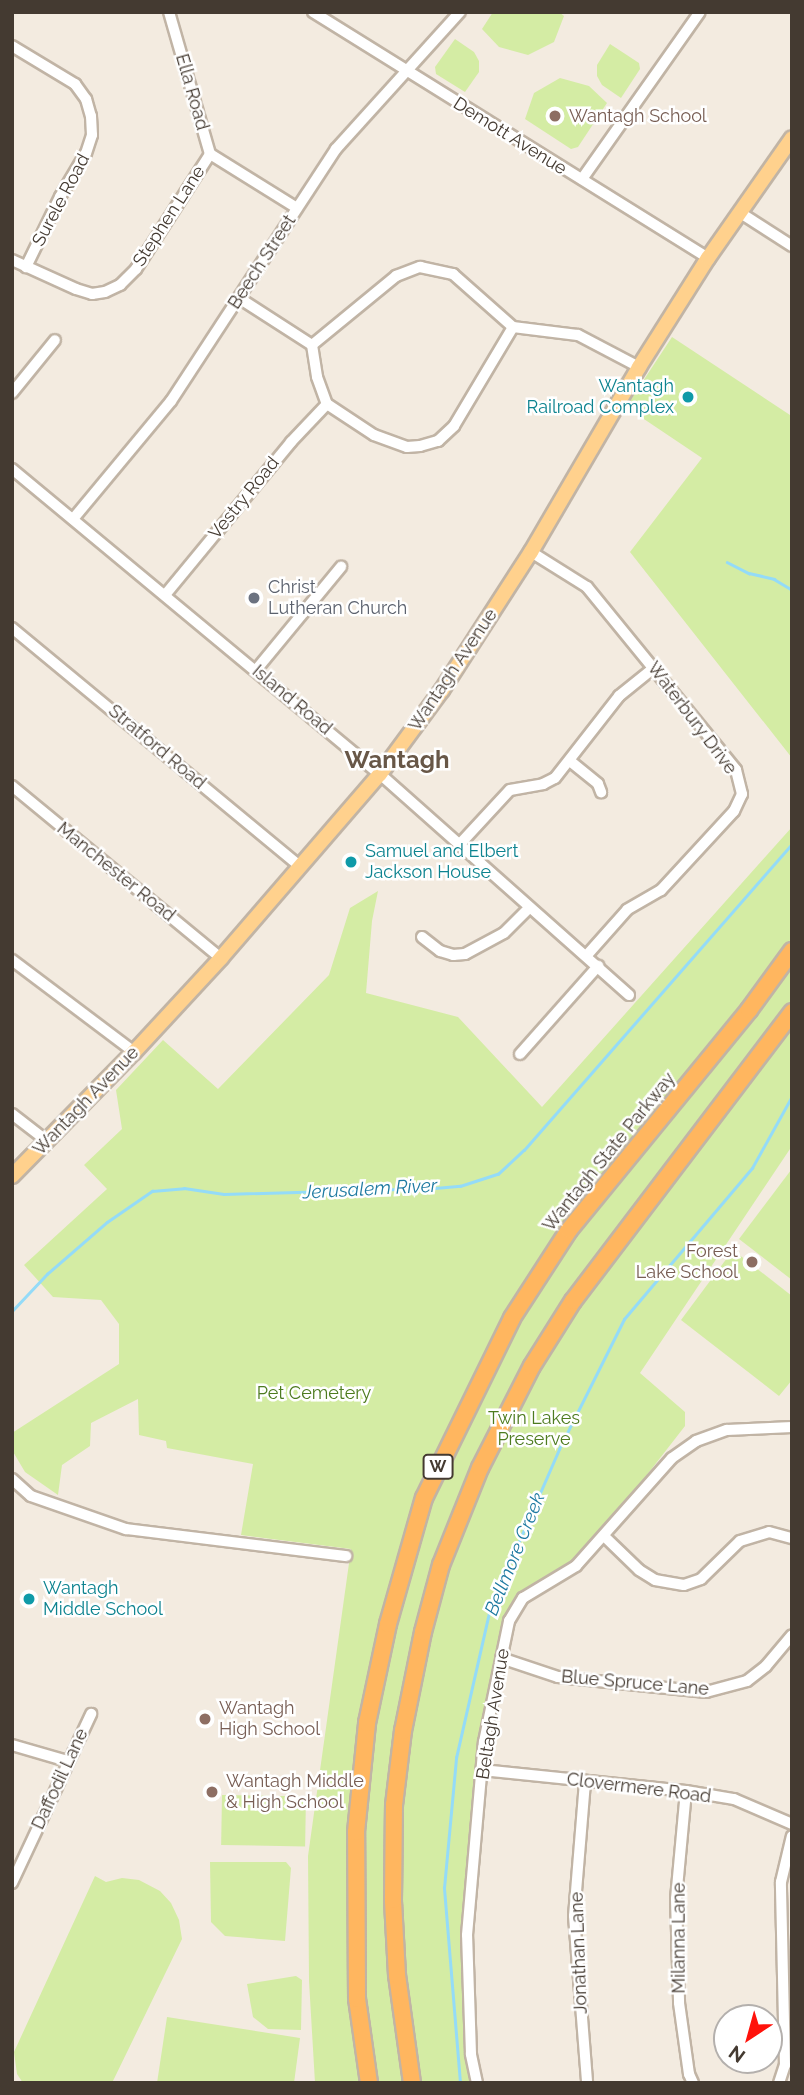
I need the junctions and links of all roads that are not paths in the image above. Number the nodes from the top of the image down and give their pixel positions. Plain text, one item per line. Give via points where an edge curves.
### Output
1 (169, 12) edge
2 (313, 12) edge
3 (460, 12) edge
4 (700, 12) edge
5 (13, 48) edge
6 (406, 72) junction
7 (792, 138) edge
8 (211, 154) junction
9 (582, 179) junction
10 (297, 208) junction
11 (739, 212) junction
12 (792, 246) edge
13 (708, 258) junction
14 (12, 260) edge
15 (26, 267) junction
16 (239, 298) junction
17 (513, 327) junction
18 (55, 340) dead end
19 (312, 345) junction
20 (639, 367) junction
21 (12, 393) edge
22 (327, 404) junction
23 (12, 469) edge
24 (74, 519) junction
25 (531, 552) junction
26 (341, 567) dead end
27 (165, 594) junction
28 (12, 628) edge
29 (655, 667) junction
30 (256, 670) junction
31 (570, 761) junction
32 (380, 774) junction
33 (12, 786) edge
34 (601, 792) dead end
35 (459, 845) junction
36 (301, 867) junction
37 (528, 909) junction
38 (422, 937) dead end
39 (792, 951) edge
40 (587, 955) junction
41 (220, 958) junction
42 (12, 960) edge
43 (598, 966) junction
44 (629, 995) dead end
45 (792, 1013) edge
46 (134, 1052) junction
47 (520, 1054) dead end
48 (12, 1114) edge
49 (47, 1141) junction
50 (12, 1176) edge
51 (792, 1427) edge
52 (12, 1479) edge
53 (605, 1537) junction
54 (792, 1538) edge
55 (346, 1556) dead end
56 (792, 1635) edge
57 (501, 1658) junction
58 (91, 1714) dead end
59 (12, 1745) edge
60 (67, 1761) junction
61 (482, 1770) junction
62 (585, 1782) junction
63 (687, 1791) junction
64 (792, 1824) edge
65 (792, 1836) edge
66 (17, 1859) edge
67 (12, 1883) edge
68 (788, 2066) edge
69 (369, 2083) edge
70 (412, 2083) edge
71 (477, 2083) edge
72 (587, 2083) edge
73 (693, 2083) edge
74 (779, 2083) edge

1 - 8 street, Ella Road
2 - 6 street, Demott Avenue
3 - 6 street, Beech Street
4 - 9 street
5 - 15 street, Surele Road via 75,83 86,99 92,135
6 - 9 street, Demott Avenue
6 - 10 street, Beech Street via 336,149
7 - 11 main road, Wantagh Avenue
8 - 10 street, Ella Road
8 - 15 street, Stephen Lane via 136,269 120,285 92,293
9 - 13 street, Demott Avenue
10 - 16 street, Beech Street
11 - 12 street
11 - 13 main road, Wantagh Avenue
13 - 20 main road, Wantagh Avenue
14 - 15 street, Stephen Lane
16 - 19 street
16 - 24 street, Beech Street via 171,401
17 - 19 street via 453,274 420,267 396,276
17 - 20 street via 579,334
17 - 22 street via 454,426 438,441 407,447 374,435
18 - 21 street
19 - 22 street
20 - 25 main road, Wantagh Avenue
22 - 27 street, Vestry Road
23 - 24 street, Island Road
24 - 27 street, Island Road
25 - 29 street, Waterbury Drive via 587,587
25 - 32 main road, Wantagh Avenue via 442,690
26 - 30 street
27 - 30 street, Island Road
28 - 36 street, Stratford Road
29 - 31 street via 619,696
29 - 40 street, Waterbury Drive via 736,770 742,794 734,811 661,890 626,910
30 - 32 street, Island Road
31 - 34 street via 598,784
31 - 35 street via 550,782 518,787 503,795
32 - 35 street, Island Road
32 - 36 main road, Wantagh Avenue
33 - 41 street, Manchester Road
35 - 37 street, Island Road
36 - 41 main road, Wantagh Avenue
37 - 38 street via 504,933 465,954 440,951
37 - 40 street, Island Road
39 - 69 highway, Wantagh State Parkway / W via 569,1230 512,1318 424,1498 388,1624 367,1723 356,1832 357,1999
40 - 43 street, Island Road
41 - 46 main road, Wantagh Avenue
42 - 46 street
43 - 44 street, Island Road
43 - 47 street
45 - 70 highway, W via 552,1334 480,1468 441,1565 403,1731 393,1829 397,1975
46 - 49 main road, Wantagh Avenue
48 - 49 street
49 - 50 main road, Wantagh Avenue
51 - 53 street, Beltagh Avenue via 727,1430 696,1441 672,1458
52 - 55 street via 31,1496 126,1529
53 - 54 street via 655,1580 684,1585 701,1578 740,1541 769,1532
53 - 57 street, Beltagh Avenue via 576,1566 523,1598 509,1621
56 - 57 street, Blue Spruce Lane via 747,1681 706,1692 558,1677
57 - 61 street, Beltagh Avenue
58 - 60 street, Daffodil Lane
59 - 60 street
60 - 66 street, Daffodil Lane
61 - 62 street, Clovermere Road
61 - 71 street, Beltagh Avenue via 467,1934 471,2054
62 - 63 street, Clovermere Road
62 - 72 street, Jonathan Lane via 574,1916
63 - 64 street, Clovermere Road via 734,1800
63 - 73 street, Milanna Lane via 676,1899 679,2003
65 - 68 street via 780,1882
66 - 67 street, Daffodil Lane
68 - 74 street

